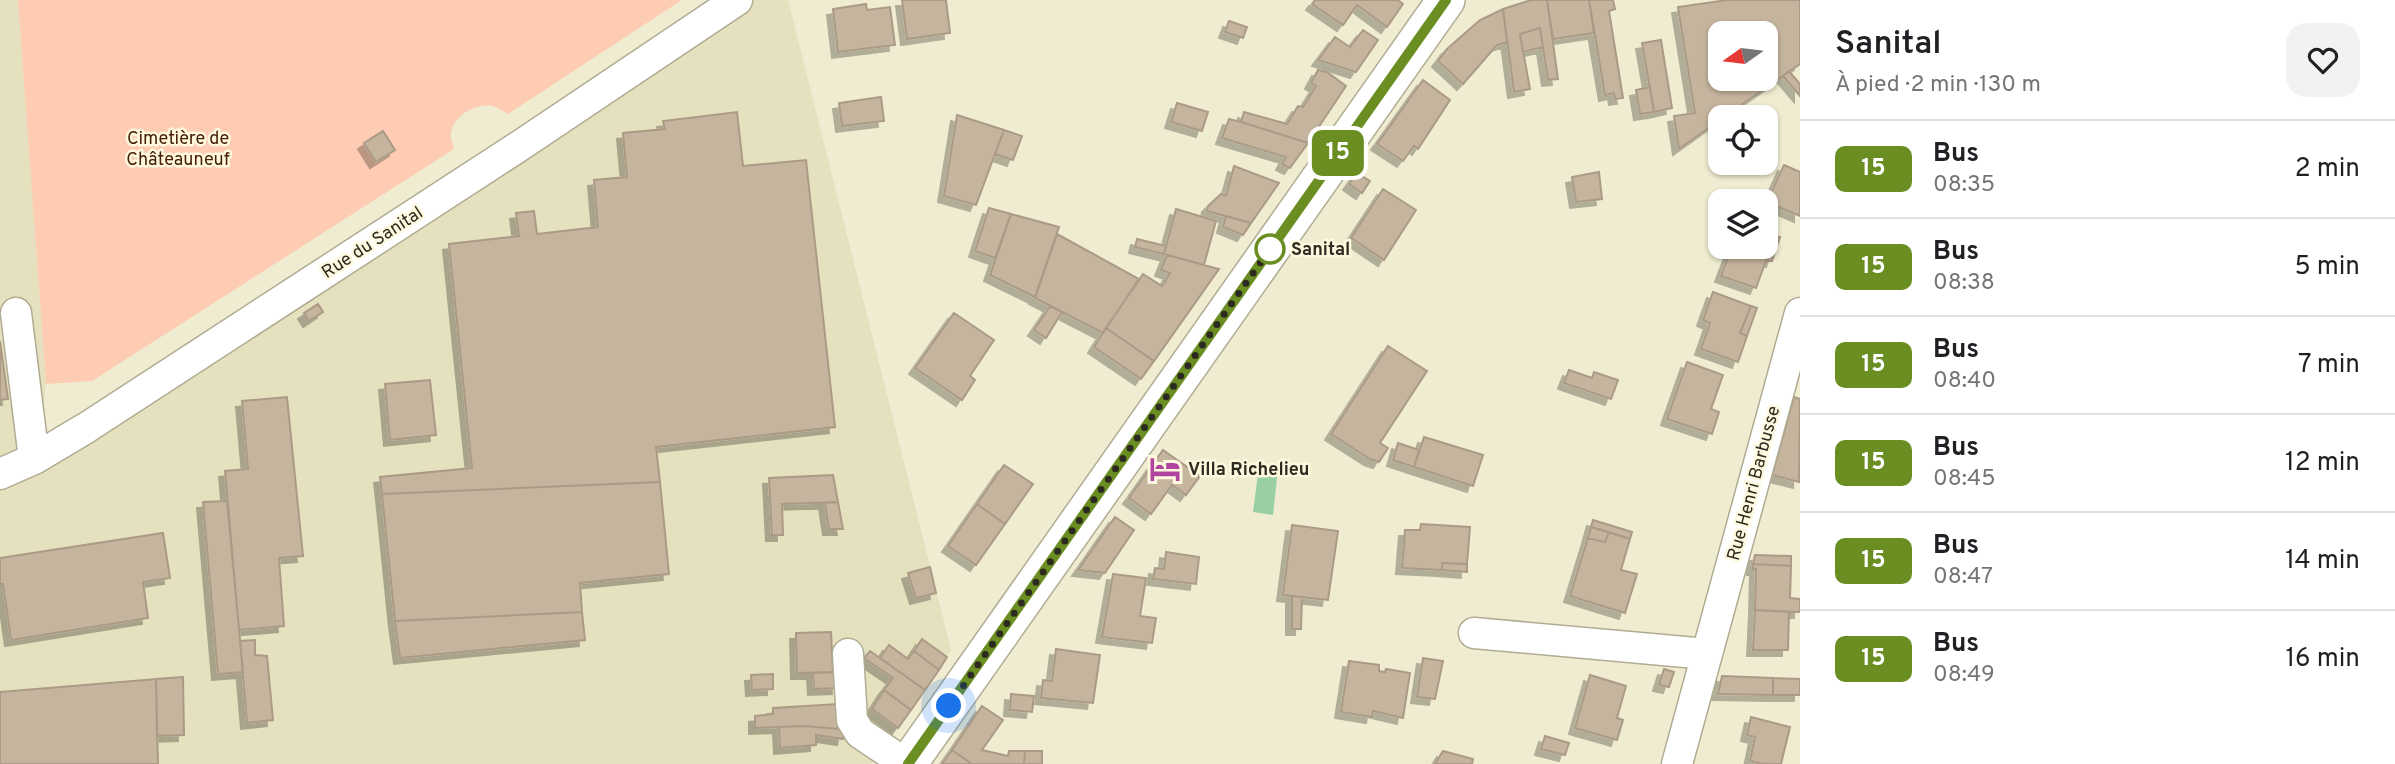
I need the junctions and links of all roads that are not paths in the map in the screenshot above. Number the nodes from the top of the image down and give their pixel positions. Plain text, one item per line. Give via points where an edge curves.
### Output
1 (737, 0) edge
2 (1446, 0) edge
3 (16, 313) dead end
4 (1798, 326) edge
5 (34, 459) junction
6 (0, 474) edge
7 (1474, 633) dead end
8 (848, 654) dead end
9 (1707, 654) junction
10 (907, 764) edge
11 (1678, 764) edge

1 - 5 street, Rue du Sanital
2 - 10 main road
3 - 5 street
4 - 9 street, Rue Henri Barbusse
5 - 6 street, Rue du Sanital
7 - 9 street
8 - 10 street via 852,720 860,733
9 - 11 street, Rue Henri Barbusse

